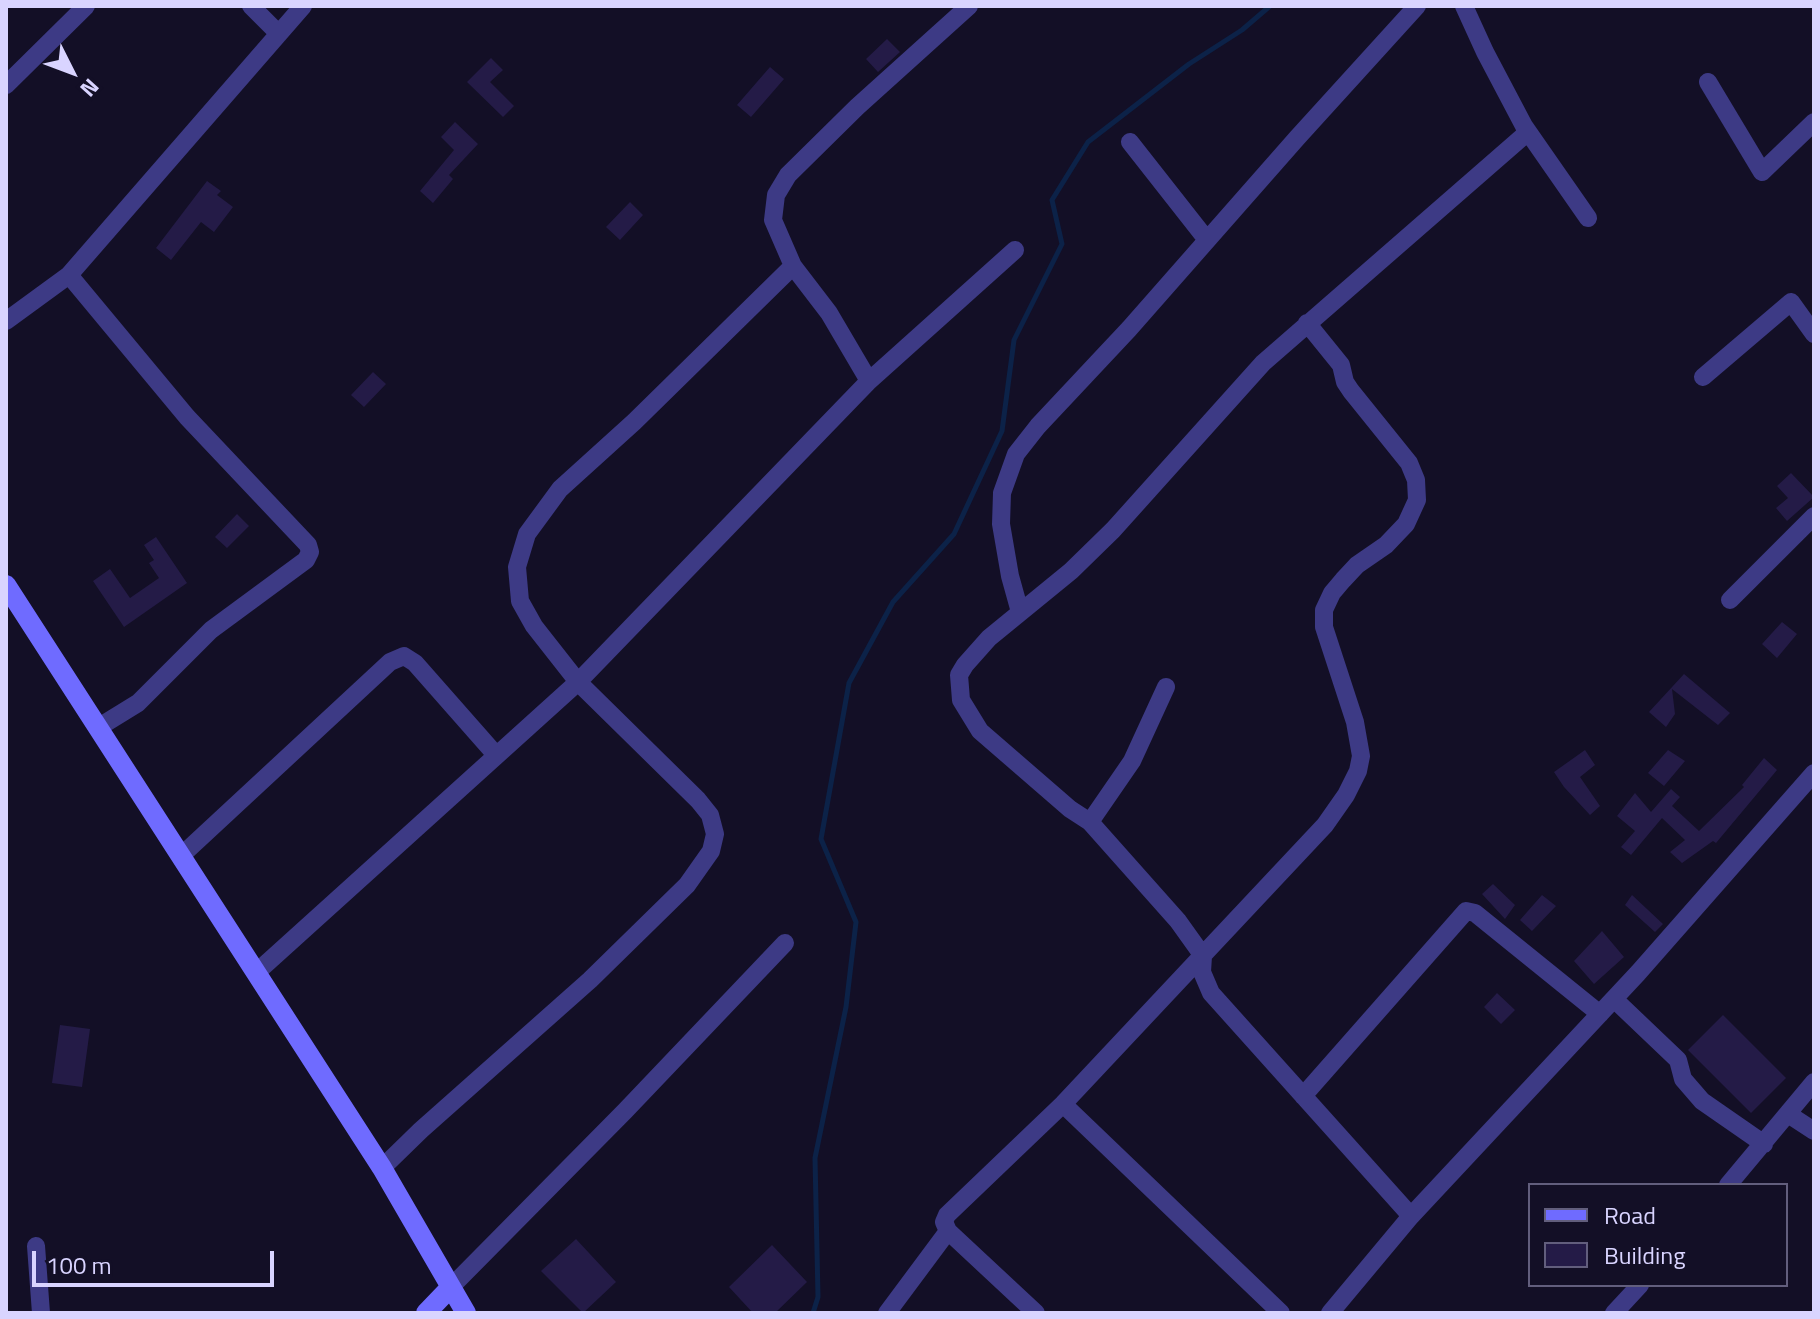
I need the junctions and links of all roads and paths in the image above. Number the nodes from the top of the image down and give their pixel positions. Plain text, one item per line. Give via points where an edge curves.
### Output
1 (86, 6) edge
2 (251, 6) edge
3 (303, 6) edge
4 (969, 6) edge
5 (1417, 6) edge
6 (1464, 6) edge
7 (279, 34) junction
8 (1708, 82) dead end
9 (6, 85) edge
10 (1814, 122) edge
11 (1528, 132) junction
12 (1130, 142) dead end
13 (1588, 218) dead end
14 (1207, 240) junction
15 (1015, 250) dead end
16 (793, 266) junction
17 (69, 275) junction
18 (6, 321) edge
19 (1307, 323) junction
20 (1814, 334) edge
21 (1703, 377) dead end
22 (869, 381) junction
23 (1814, 516) edge
24 (1807, 535) edge
25 (6, 585) edge
26 (1730, 600) dead end
27 (1020, 612) junction
28 (578, 682) junction
29 (1166, 687) dead end
30 (99, 727) junction
31 (496, 755) junction
32 (1814, 773) edge
33 (1090, 822) junction
34 (182, 855) junction
35 (785, 943) dead end
36 (1203, 956) junction
37 (257, 972) junction
38 (1614, 999) junction
39 (1600, 1014) junction
40 (1814, 1082) edge
41 (1303, 1096) junction
42 (1063, 1104) junction
43 (1788, 1114) junction
44 (1814, 1131) edge
45 (1764, 1144) junction
46 (382, 1168) junction
47 (1730, 1183) edge
48 (1411, 1216) junction
49 (948, 1231) junction
50 (36, 1246) dead end
51 (1638, 1287) edge
52 (450, 1288) junction
53 (41, 1313) edge
54 (426, 1313) edge
55 (466, 1313) edge
56 (887, 1313) edge
57 (1036, 1313) edge
58 (1281, 1313) edge
59 (1330, 1313) edge
60 (1614, 1313) edge

1 - 9 street
2 - 7 street
3 - 7 street
4 - 16 street via 788,175 773,220
5 - 14 street
6 - 11 street
7 - 17 street
8 - 10 street via 1762,172
11 - 13 street
11 - 19 street
12 - 14 street
14 - 27 street via 1016,454 1002,493 1001,524
15 - 22 street
16 - 22 street via 829,313
16 - 28 street via 560,489 527,534 517,567 520,601
17 - 18 street
17 - 30 street via 187,417 310,552 211,630 138,703
19 - 27 street via 1230,396 1113,530
19 - 36 street via 1341,365 1351,391 1409,463 1417,500 1406,524 1357,565 1324,610 1324,627 1359,744 1360,762 1351,787 1325,825
20 - 21 street via 1791,302
22 - 28 street
23 - 24 street
24 - 26 street
25 - 30 street
27 - 33 street via 965,665 959,675 961,700 980,731
28 - 31 street
28 - 46 street via 710,815 715,834 711,851 687,885 608,962
29 - 33 street via 1132,761
30 - 34 street
31 - 34 street via 404,656 390,662
31 - 37 street
32 - 38 street
33 - 36 street
34 - 37 street
35 - 52 street
36 - 41 street via 1202,972 1211,993
36 - 42 street
37 - 46 street
38 - 39 street
38 - 45 street via 1678,1060 1683,1079 1702,1101
39 - 41 street via 1466,911
39 - 48 street
40 - 43 street
41 - 48 street
42 - 49 street via 947,1215
42 - 58 street
43 - 44 street
43 - 45 street
45 - 47 street
46 - 52 street
48 - 59 street
49 - 56 street
49 - 57 street
50 - 53 street
51 - 60 street
52 - 54 street
52 - 55 street

